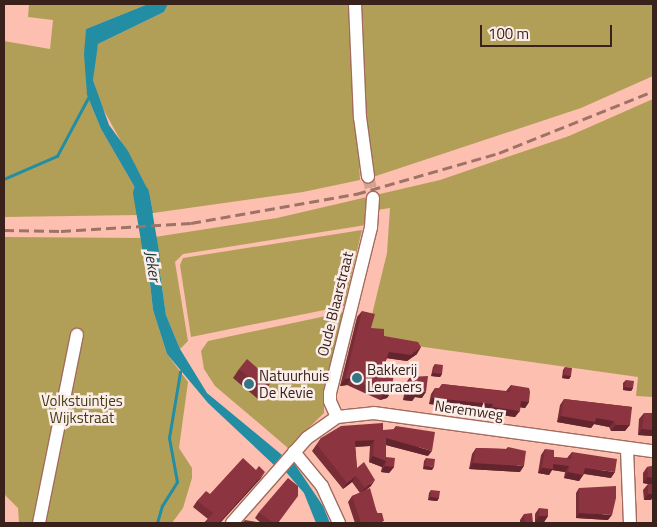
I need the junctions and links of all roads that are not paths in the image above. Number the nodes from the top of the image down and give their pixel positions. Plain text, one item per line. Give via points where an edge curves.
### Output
1 (355, 4) edge
2 (368, 176) tunnel mouth
3 (373, 198) tunnel mouth
4 (77, 335) dead end
5 (338, 417) junction
6 (627, 450) junction
7 (653, 451) edge
8 (292, 455) junction
9 (236, 522) edge
10 (39, 523) edge
11 (340, 523) edge
12 (630, 523) edge

1 - 2 street via 360,118
3 - 5 street, Oude Blaarstraat via 370,227 330,393
4 - 10 street
5 - 6 street, Neremweg via 374,413
5 - 8 street, Neremweg via 317,429
6 - 7 street, Neremweg
6 - 12 street
8 - 9 street, Neremweg
8 - 11 street via 322,486

